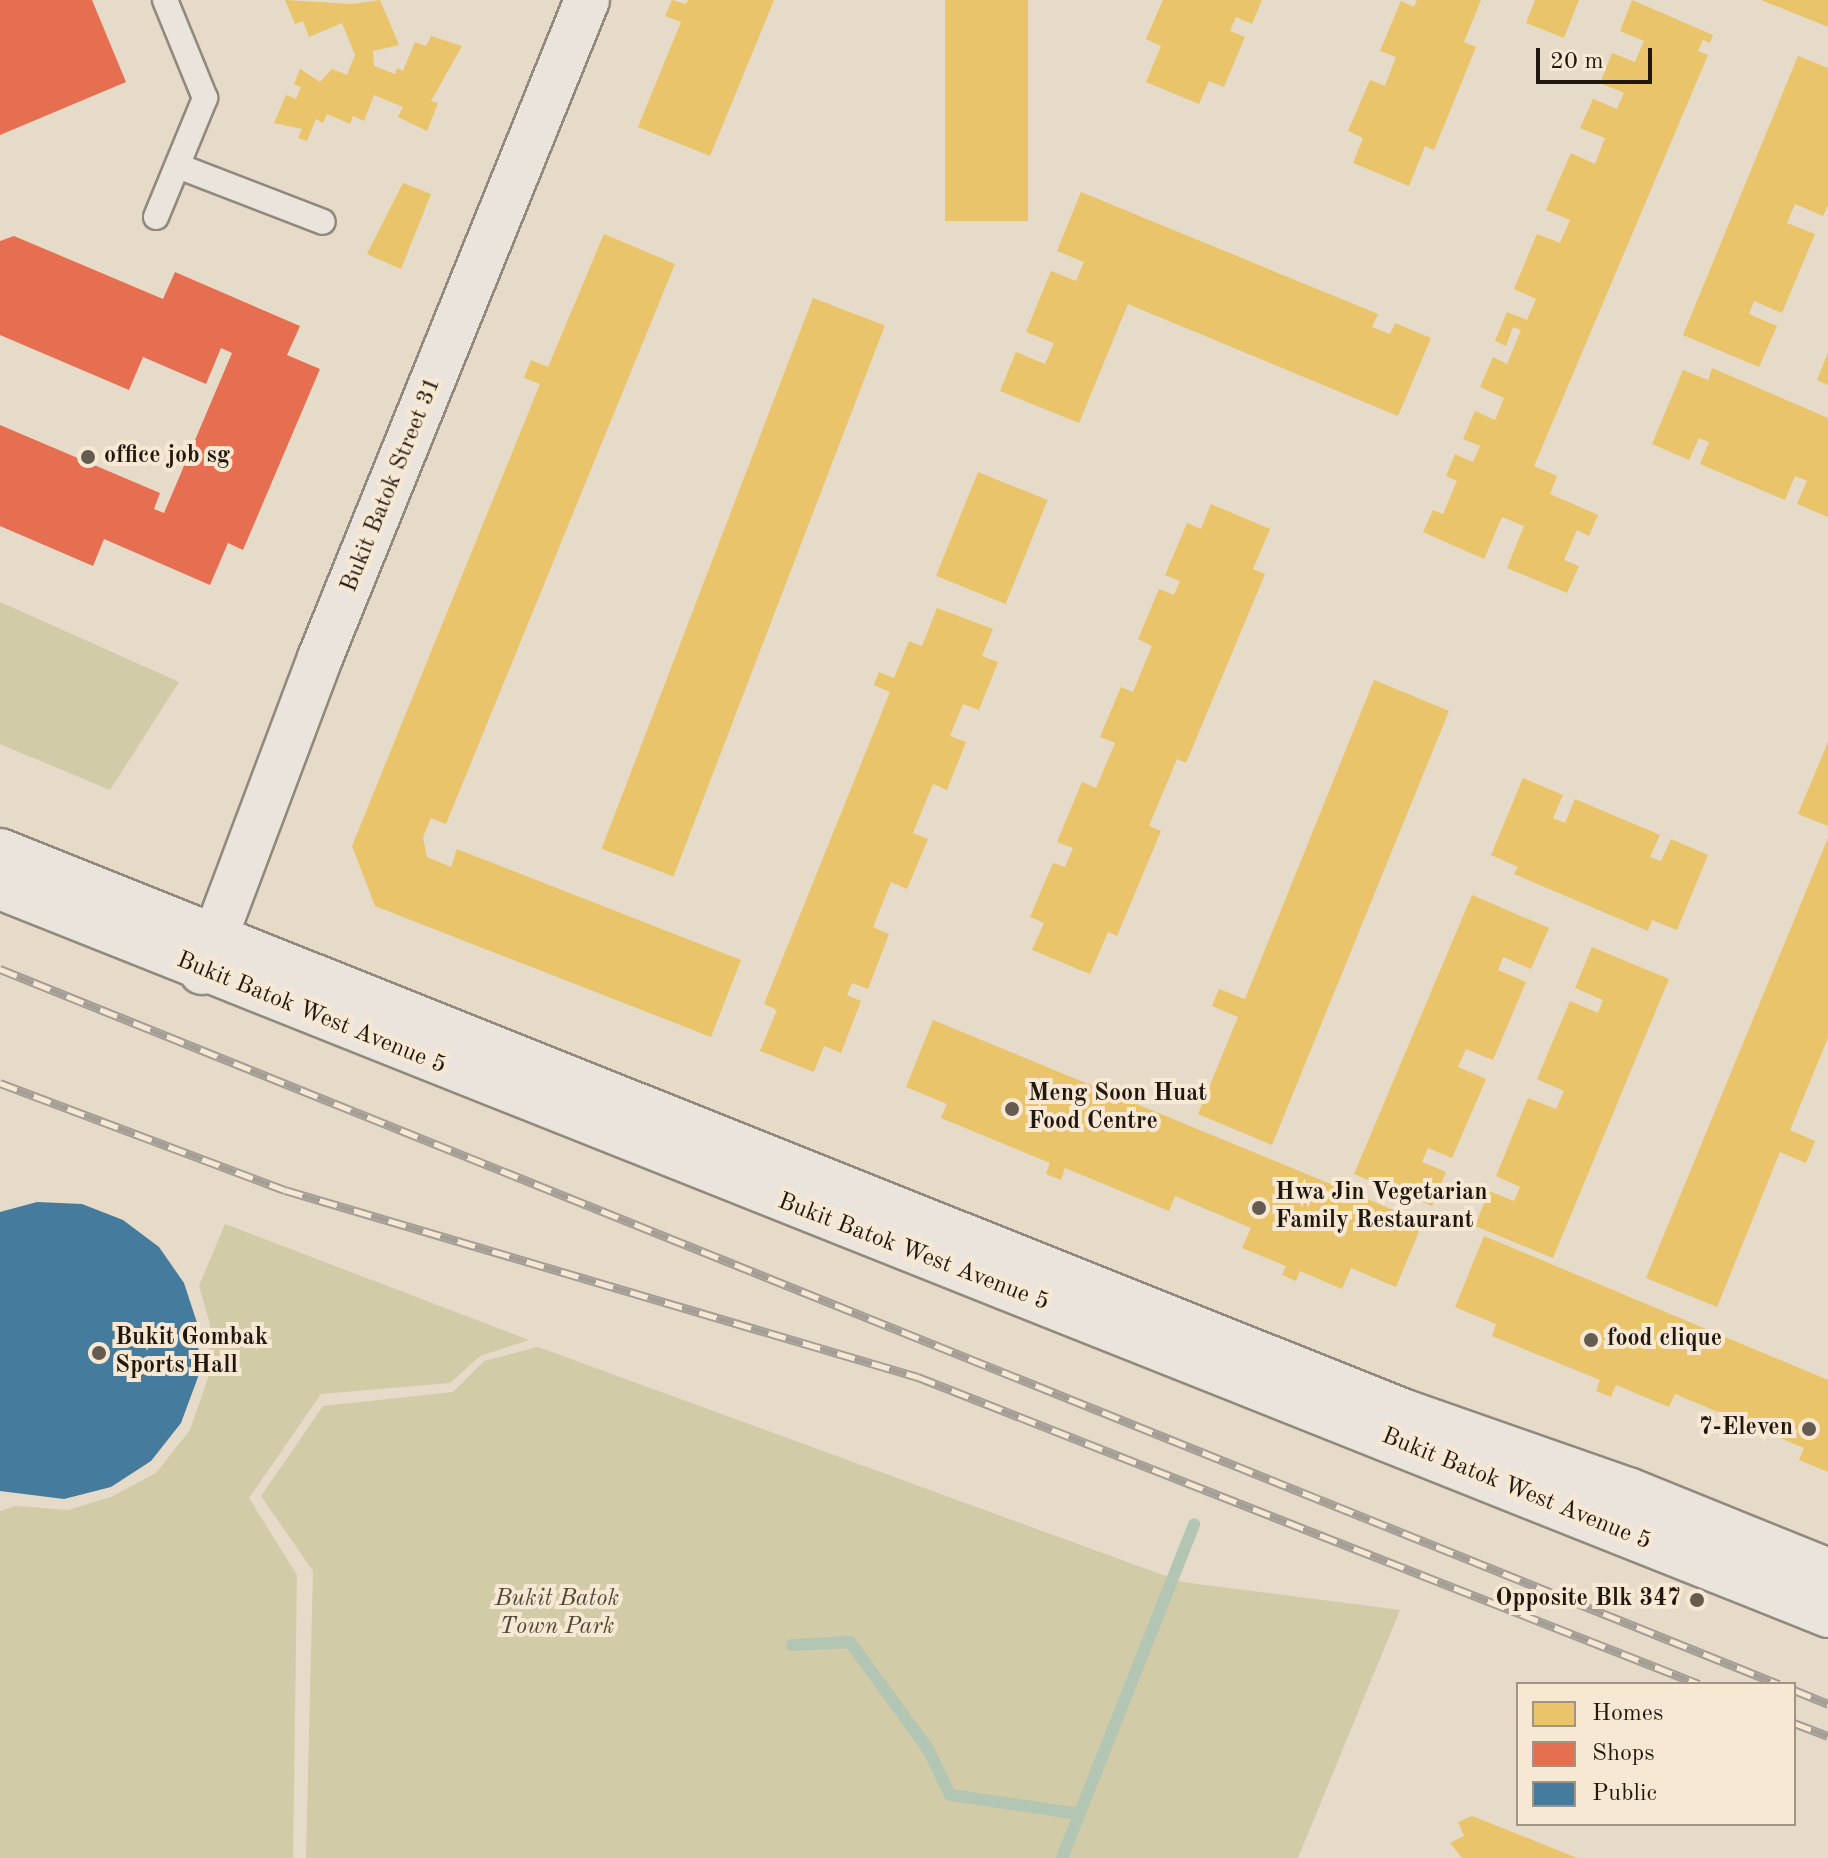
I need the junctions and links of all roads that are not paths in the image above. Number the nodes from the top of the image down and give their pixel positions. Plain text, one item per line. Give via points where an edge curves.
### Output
1 (165, 0) edge
2 (587, 0) edge
3 (178, 166) junction
4 (156, 217) dead end
5 (323, 222) dead end
6 (0, 851) edge
7 (0, 887) edge
8 (208, 954) junction
9 (1828, 1571) edge
10 (1828, 1615) edge

1 - 3 lane via 205,98
2 - 8 street, Bukit Batok Street 31 via 320,658
3 - 4 lane
3 - 5 lane
6 - 8 street, Bukit Batok West Avenue 5
7 - 8 street, Bukit Batok West Avenue 5
8 - 9 street, Bukit Batok West Avenue 5 via 1405,1412 1628,1490
8 - 10 street, Bukit Batok West Avenue 5

